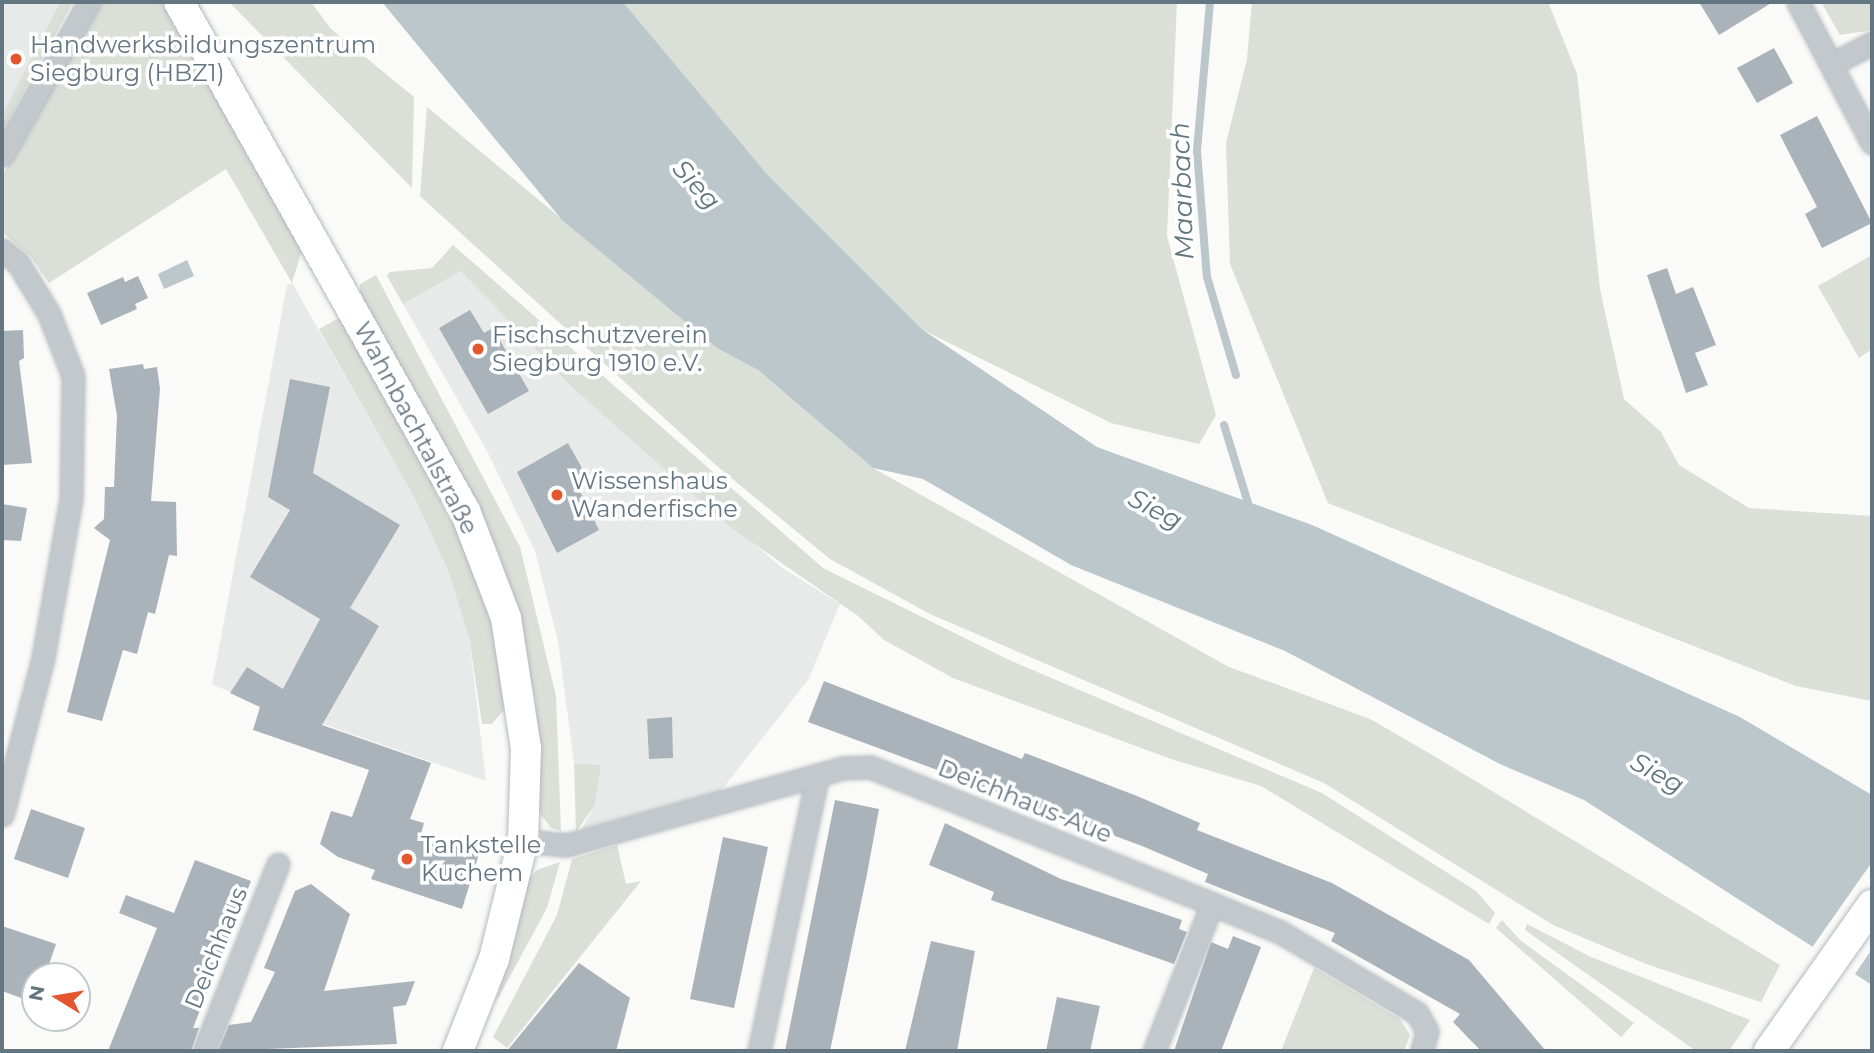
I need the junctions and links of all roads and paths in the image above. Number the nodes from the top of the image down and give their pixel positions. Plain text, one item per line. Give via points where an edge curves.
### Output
1 (89, 2) edge
2 (179, 2) edge
3 (1798, 2) edge
4 (1872, 43) edge
5 (1832, 64) junction
6 (1872, 143) edge
7 (2, 155) edge
8 (2, 250) edge
9 (817, 779) junction
10 (2, 816) edge
11 (523, 841) junction
12 (278, 864) dead end
13 (1212, 904) junction
14 (1872, 905) edge
15 (204, 1051) edge
16 (458, 1051) edge
17 (759, 1051) edge
18 (1154, 1051) edge
19 (1422, 1051) edge
20 (1769, 1051) edge

1 - 7 street
2 - 11 main road, Wahnbachtalstraße via 465,511 506,618 526,748
3 - 5 street
4 - 5 street
5 - 6 street
8 - 10 street via 18,263 49,314 73,376 71,499 43,658
9 - 11 street, Deichhaus-Aue via 567,845
9 - 13 street, Deichhaus-Aue via 842,768 870,767
9 - 17 street
11 - 16 main road, Wahnbachtalstraße via 494,959
12 - 15 street, Deichhaus
13 - 18 street
13 - 19 street, Deichhaus-Aue via 1280,932 1417,1013 1427,1031
14 - 20 main road

